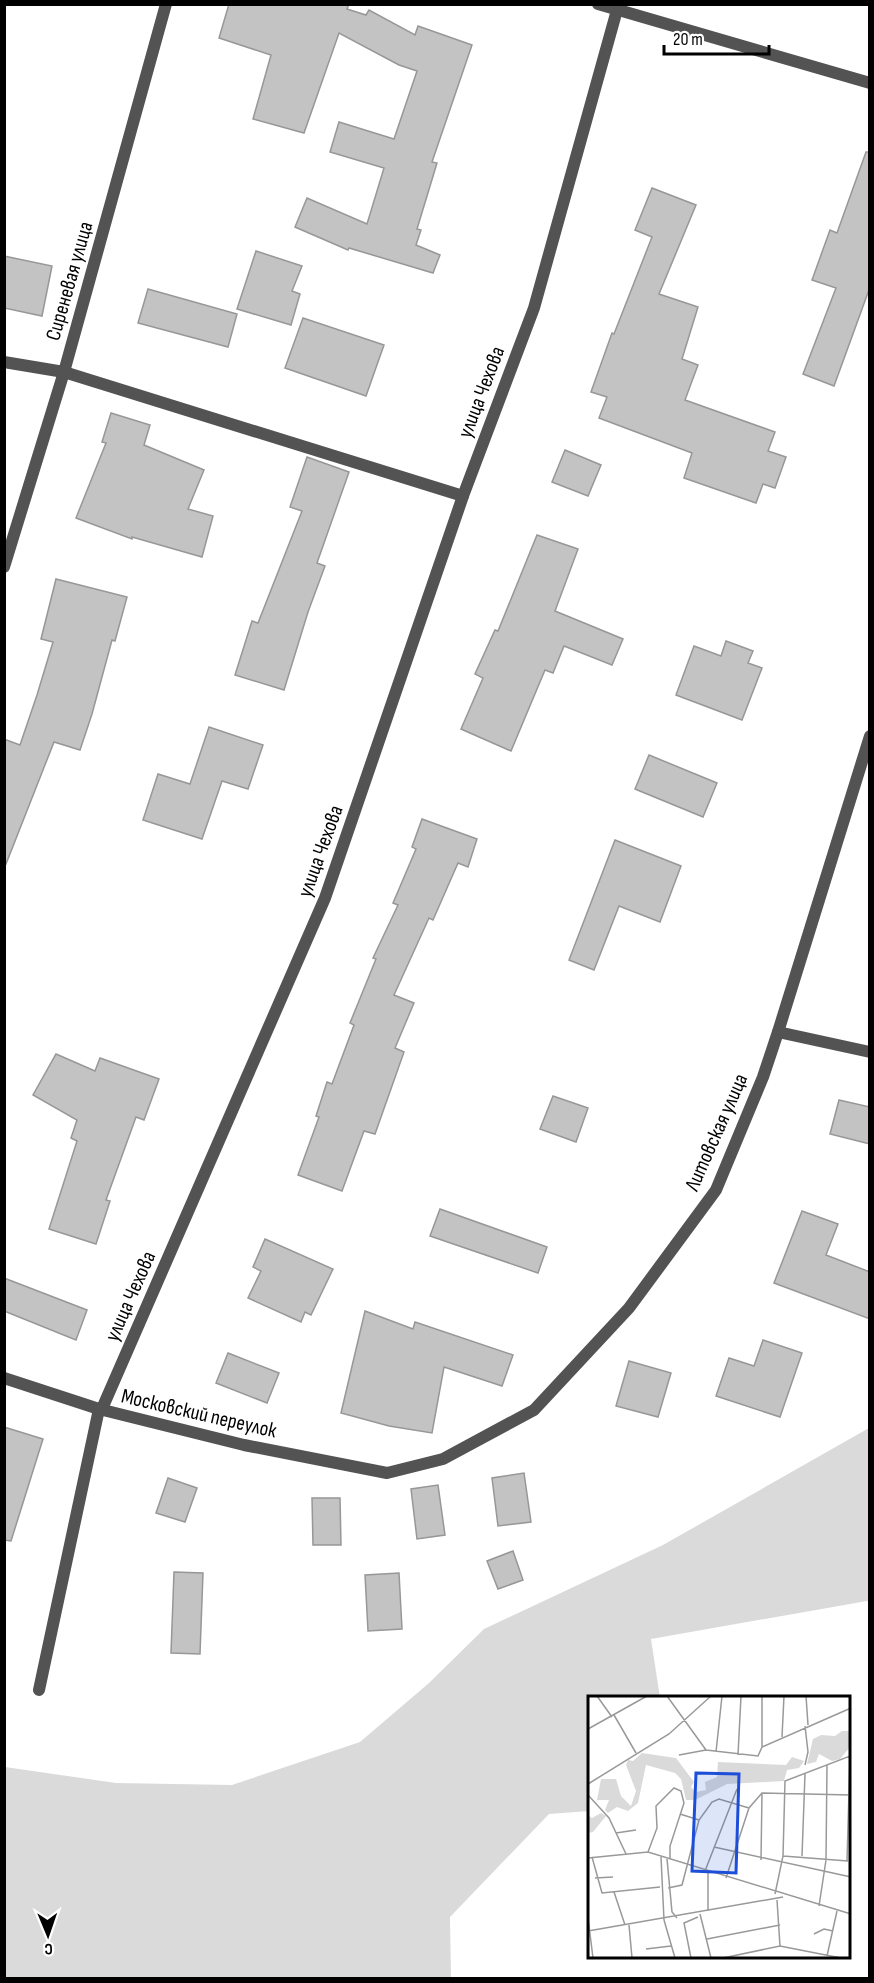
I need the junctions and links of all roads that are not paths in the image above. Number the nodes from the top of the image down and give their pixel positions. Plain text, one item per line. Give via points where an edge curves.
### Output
1 (166, 4) edge
2 (598, 4) edge
3 (617, 10) junction
4 (870, 83) edge
5 (4, 362) edge
6 (64, 372) junction
7 (463, 496) junction
8 (4, 567) edge
9 (870, 736) edge
10 (778, 1032) junction
11 (870, 1052) edge
12 (4, 1378) edge
13 (100, 1409) junction
14 (387, 1473) joint
15 (39, 1690) dead end

1 - 6 street, Сиреневая улица
2 - 3 street
3 - 4 street
3 - 7 street, улица Чехова via 534,308
5 - 6 street
6 - 7 street
6 - 8 street, Сиреневая улица
7 - 13 street, улица Чехова via 325,898
9 - 10 street, Литовская улица
10 - 11 street
10 - 14 street, Литовская улица via 716,1190 629,1308 534,1410 443,1459
12 - 13 street, Московский переулок
13 - 14 street, Московский переулок via 244,1445
13 - 15 street, улица Чехова

